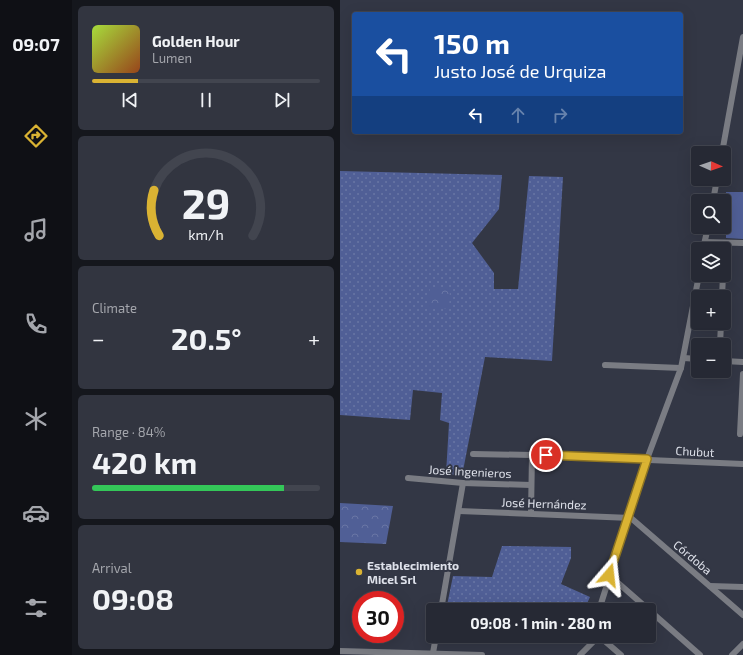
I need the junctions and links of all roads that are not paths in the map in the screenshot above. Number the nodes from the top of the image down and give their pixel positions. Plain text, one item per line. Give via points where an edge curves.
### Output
1 (743, 37) edge
2 (723, 146) edge
3 (707, 234) edge
4 (705, 242) edge
5 (743, 243) edge
6 (731, 245) edge
7 (697, 282) edge
8 (684, 358) junction
9 (691, 358) edge
10 (731, 361) edge
11 (743, 362) edge
12 (605, 365) dead end
13 (681, 368) junction
14 (743, 374) edge
15 (742, 417) edge
16 (740, 434) dead end
17 (473, 454) dead end
18 (532, 455) junction
19 (647, 459) junction
20 (743, 464) edge
21 (408, 478) dead end
22 (463, 483) junction
23 (531, 485) junction
24 (459, 511) junction
25 (531, 513) junction
26 (628, 518) junction
27 (609, 575) junction
28 (710, 586) junction
29 (743, 587) edge
30 (442, 603) edge
31 (601, 603) edge
32 (641, 603) edge
33 (743, 615) edge
34 (656, 616) edge
35 (435, 643) edge
36 (592, 643) edge
37 (607, 643) edge
38 (743, 644) edge
39 (340, 650) edge
40 (433, 653) junction
41 (400, 654) edge
42 (482, 655) edge
43 (580, 655) edge
44 (621, 655) edge
45 (700, 655) edge
46 (732, 655) edge

1 - 2 street
3 - 4 street
5 - 6 street
7 - 8 street
8 - 9 street
8 - 13 street
10 - 11 street
12 - 13 street
13 - 19 street
14 - 15 street
15 - 16 street
17 - 18 street, Chubut
18 - 19 street, Chubut
18 - 23 street
19 - 20 street, Chubut
19 - 26 street
21 - 22 street, José Ingenieros
22 - 23 street, José Ingenieros
22 - 24 street
23 - 25 street
24 - 25 street, José Hernández
24 - 30 street
25 - 26 street, José Hernández
26 - 27 street
26 - 28 street, Córdoba
27 - 31 street
27 - 32 street
28 - 29 street
28 - 33 street, Córdoba
34 - 45 street
35 - 40 street
36 - 43 street
37 - 44 street
38 - 46 street
39 - 41 street
40 - 41 street
40 - 42 street

